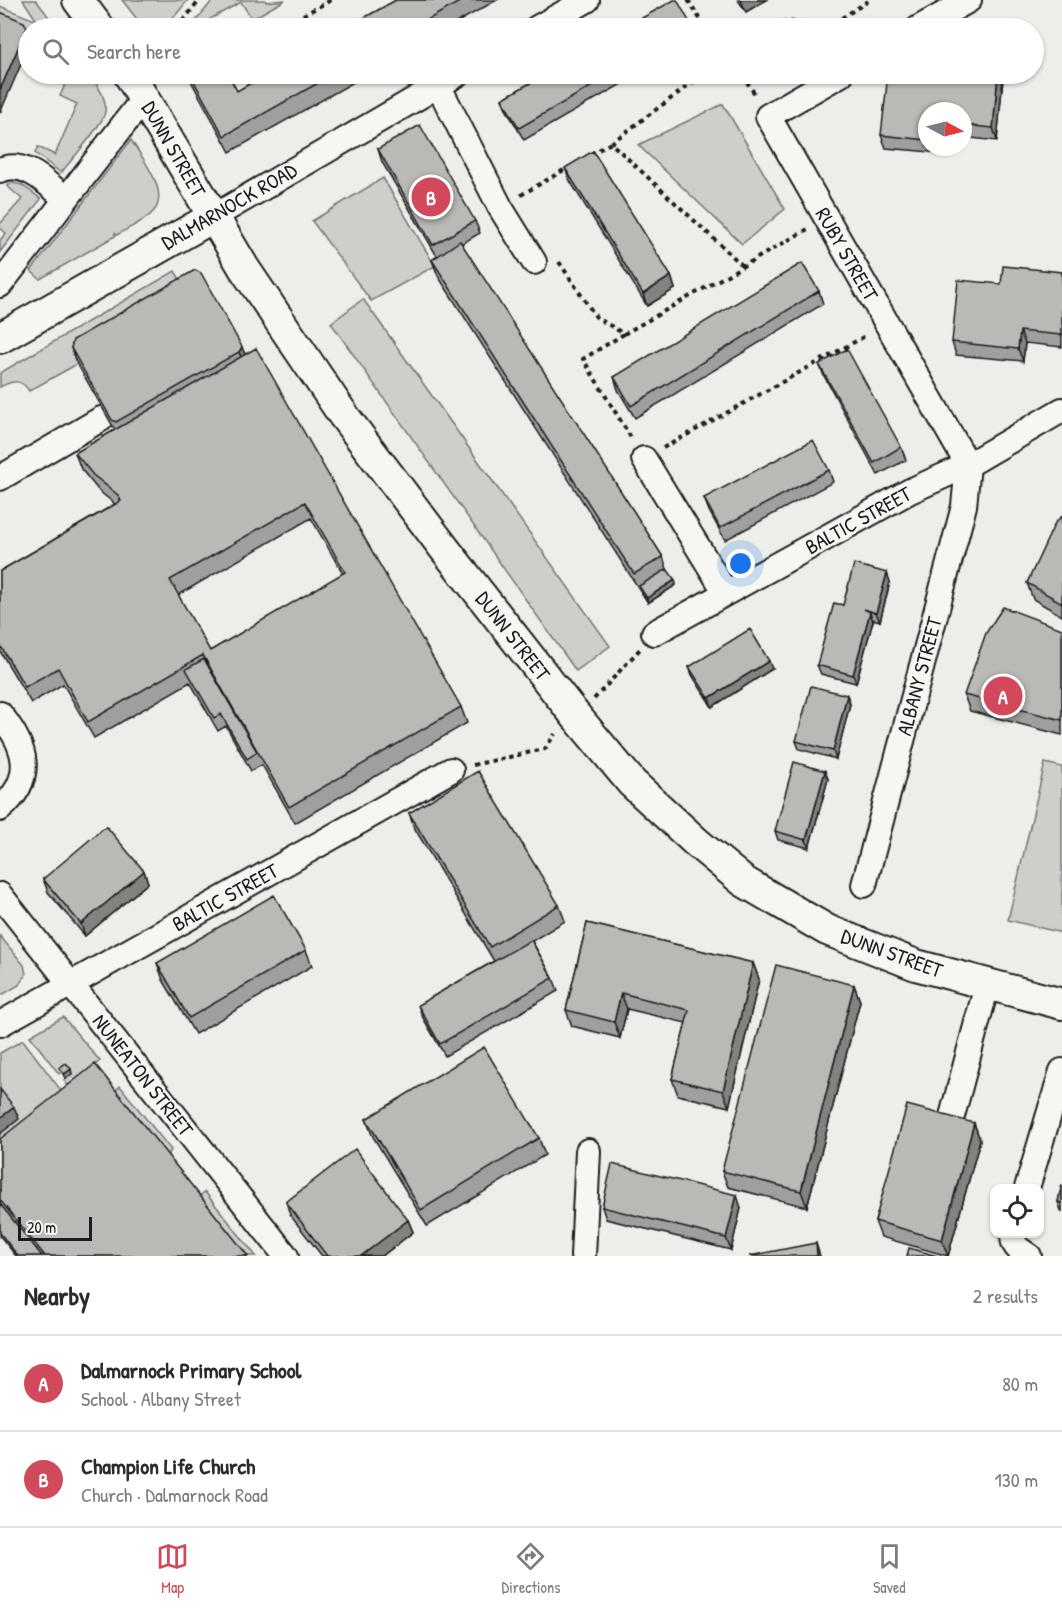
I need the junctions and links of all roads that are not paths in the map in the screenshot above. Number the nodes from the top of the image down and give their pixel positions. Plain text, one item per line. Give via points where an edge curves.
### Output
1 (78, 0) edge
2 (587, 0) edge
3 (969, 0) edge
4 (92, 18) edge
5 (555, 18) edge
6 (937, 18) edge
7 (439, 84) edge
8 (450, 84) edge
9 (824, 84) edge
10 (137, 86) edge
11 (0, 170) edge
12 (66, 199) junction
13 (213, 217) junction
14 (534, 262) road end
15 (0, 285) edge
16 (0, 338) edge
17 (1062, 410) edge
18 (101, 419) edge
19 (644, 459) road end
20 (968, 465) junction
21 (0, 478) edge
22 (726, 593) junction
23 (654, 633) dead end
24 (0, 714) edge
25 (451, 770) dead end
26 (0, 809) edge
27 (864, 885) dead end
28 (0, 895) edge
29 (71, 984) junction
30 (987, 985) junction
31 (1062, 1004) edge
32 (0, 1024) edge
33 (1062, 1071) edge
34 (951, 1119) edge
35 (588, 1151) dead end
36 (1029, 1184) edge
37 (1013, 1238) edge
38 (286, 1256) edge
39 (584, 1256) edge
40 (1029, 1256) edge

1 - 4 main road
2 - 5 street
3 - 6 street
7 - 13 street, DALMARNOCK ROAD
8 - 14 street via 500,207
9 - 20 street, RUBY STREET via 768,116
10 - 12 street
10 - 13 main road, DUNN STREET
11 - 12 street via 11,166 27,169
12 - 15 street
13 - 16 main road, DALMARNOCK ROAD
13 - 30 main road, DUNN STREET via 372,455 632,783 720,863 827,930 886,954
17 - 20 street, BALTIC STREET
18 - 21 street
19 - 22 street
20 - 22 street, BALTIC STREET via 910,491
20 - 27 street, ALBANY STREET via 964,506
22 - 23 street, BALTIC STREET
24 - 26 street via 16,736 24,760 19,788
25 - 29 street, BALTIC STREET
28 - 29 street, NUNEATON STREET
29 - 32 street, BALTIC STREET
29 - 38 street, NUNEATON STREET
30 - 31 main road, DUNN STREET
30 - 34 street
33 - 36 street
35 - 39 street
37 - 40 street via 1015,1246

